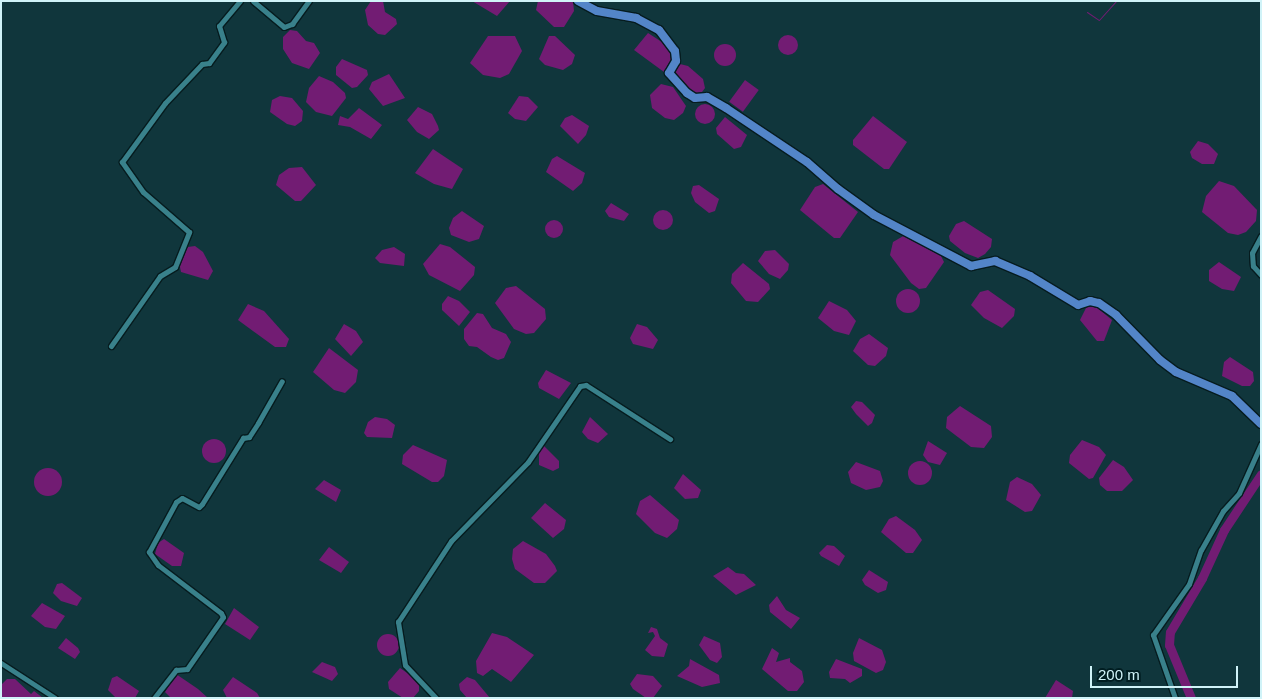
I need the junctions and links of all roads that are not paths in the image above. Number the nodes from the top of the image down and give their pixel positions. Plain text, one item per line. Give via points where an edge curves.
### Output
1 (240, 1) edge
2 (253, 1) edge
3 (309, 1) edge
4 (578, 1) edge
5 (1261, 236) edge
6 (1261, 275) edge
7 (111, 346) dead end
8 (282, 381) dead end
9 (1261, 424) edge
10 (670, 439) dead end
11 (1261, 444) edge
12 (1, 663) edge
13 (55, 698) edge
14 (154, 698) edge
15 (436, 698) edge
16 (1176, 698) edge

1 - 7 street via 219,26 224,42 209,63 202,64 165,103 122,162 142,192 189,232 175,267 160,276
2 - 3 street via 284,27 292,24
4 - 9 main road via 597,11 636,18 659,30 675,51 676,61 669,73 687,93 695,98 707,97 726,108 807,162 874,215 971,266 995,261 1030,276 1078,305 1090,301 1099,303 1176,372 1232,396
5 - 6 street via 1252,253 1253,266
8 - 14 street via 249,437 243,438 202,504 199,507 182,498 176,502 149,552 158,565 222,613 223,618 187,670 176,670
10 - 15 street via 586,385 580,386 528,462 452,541 398,622 405,665
11 - 16 street via 1239,493 1201,550 1189,584 1153,635
12 - 13 street

